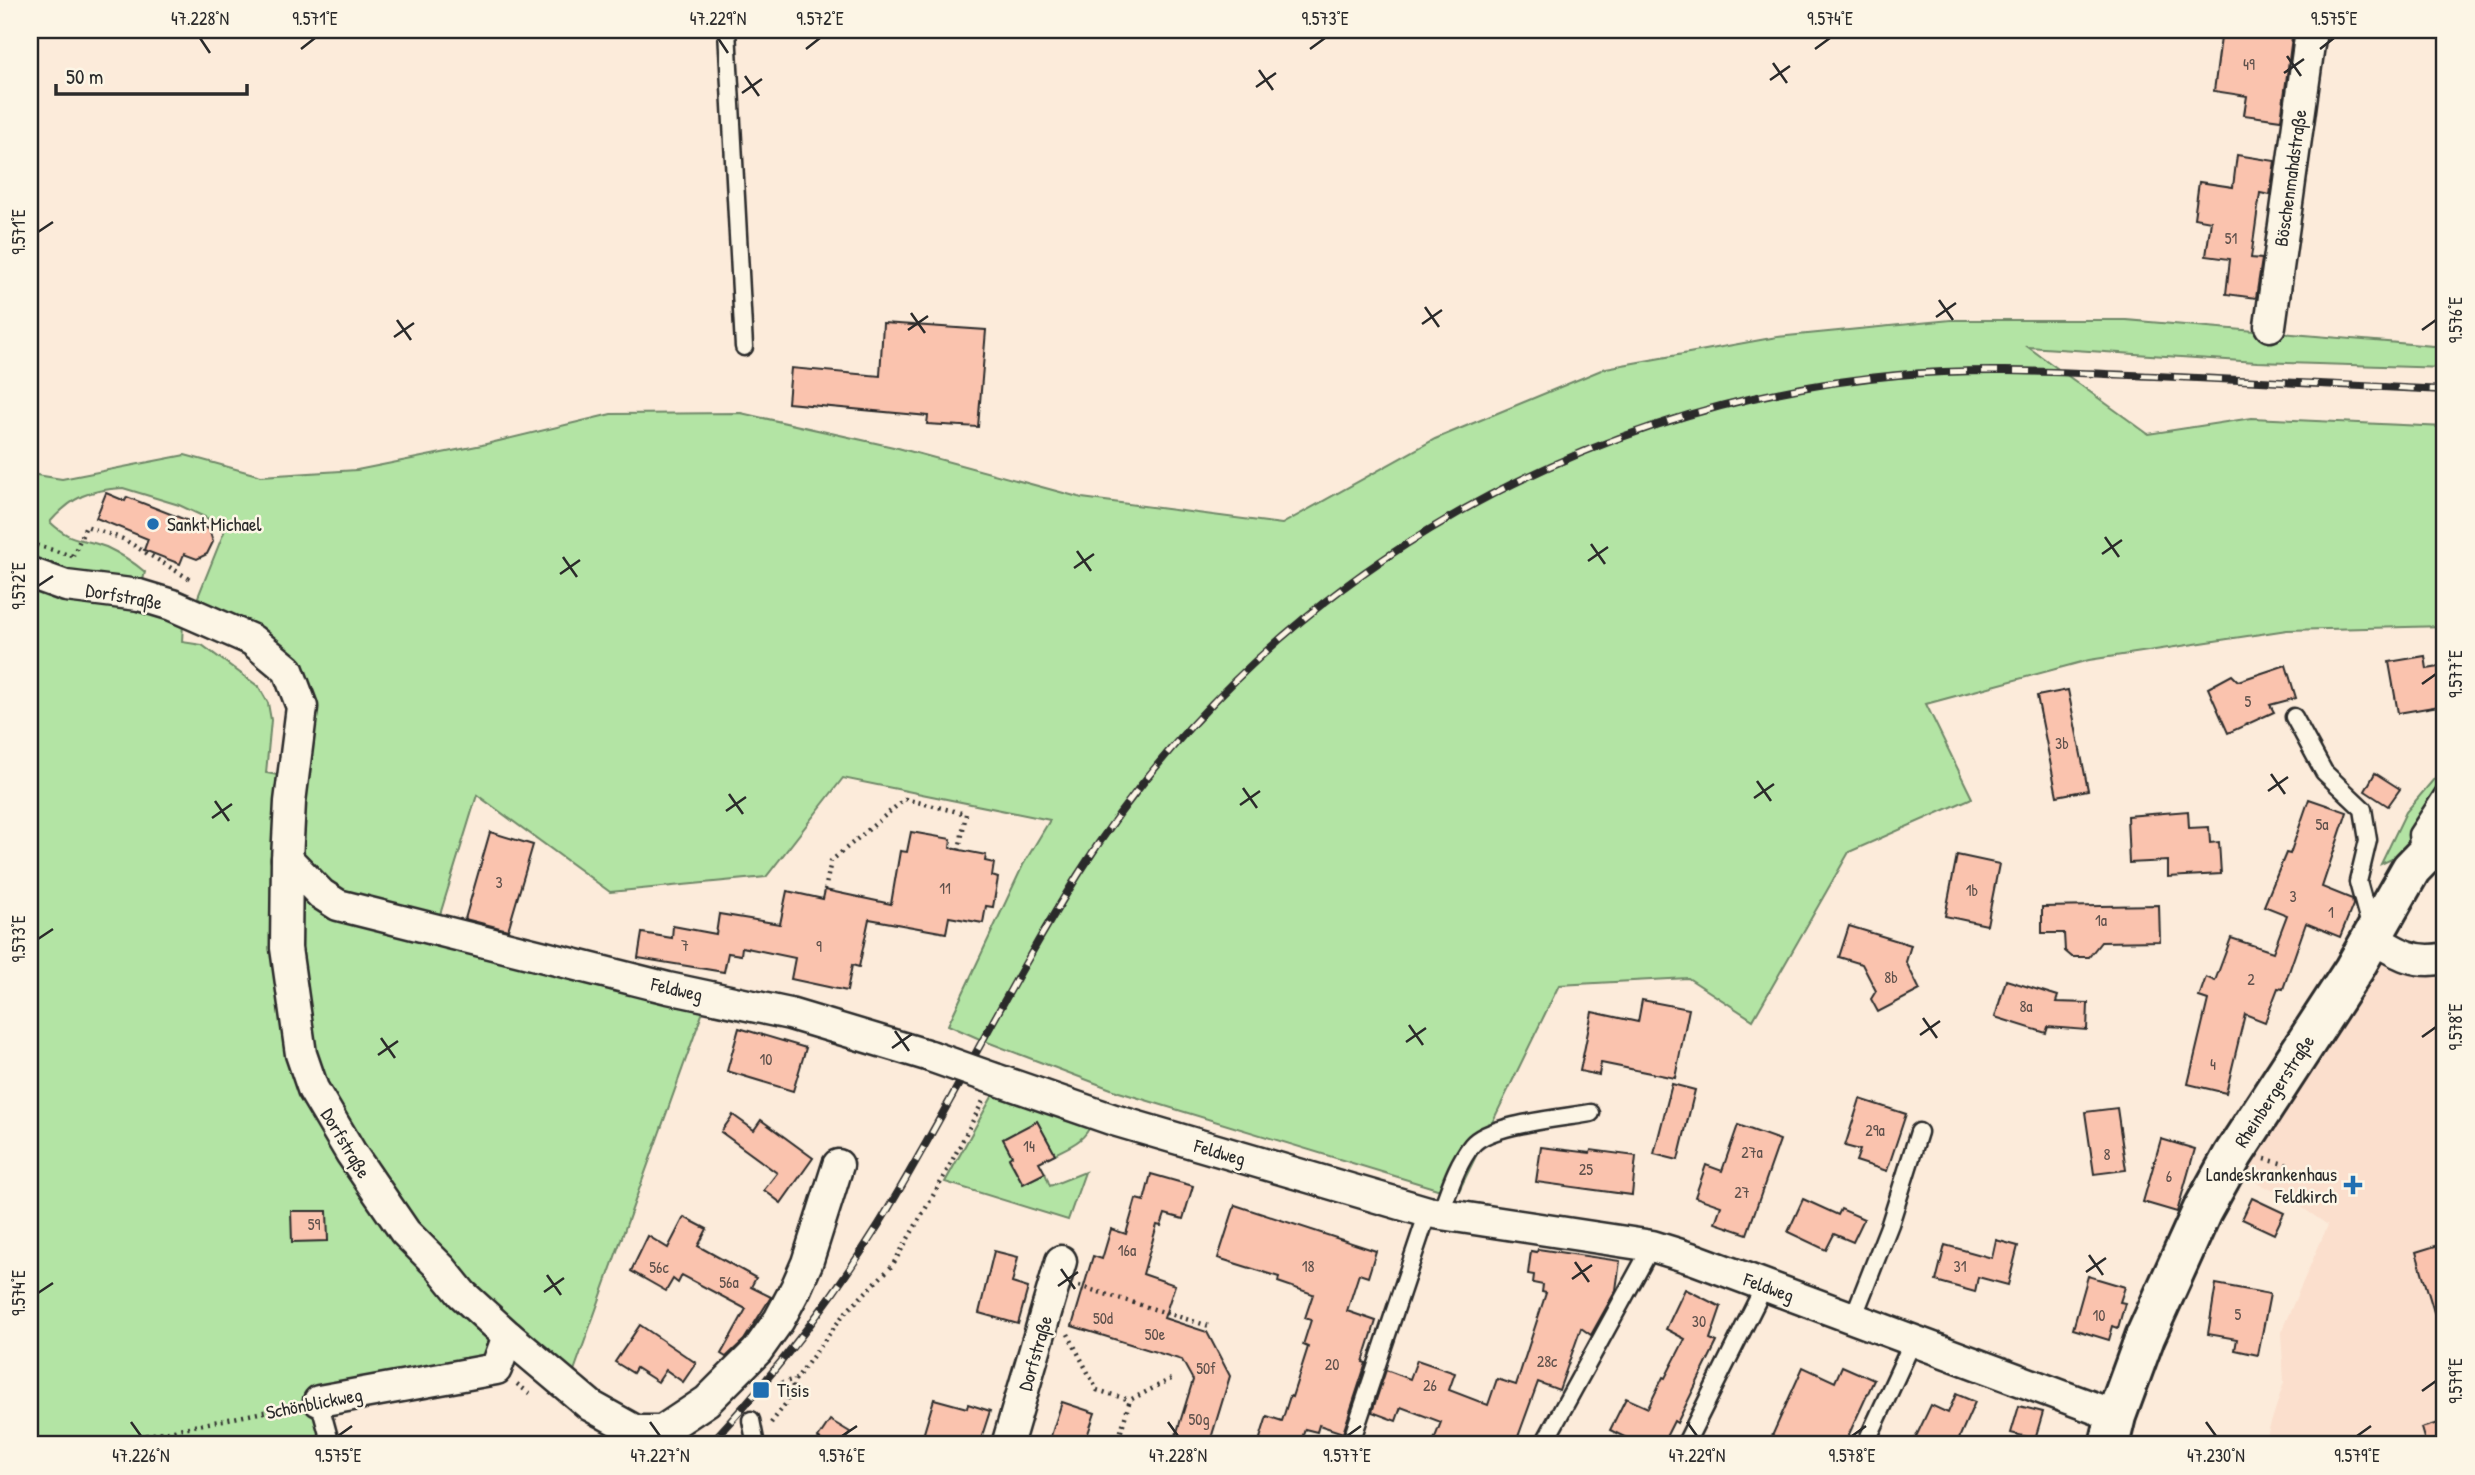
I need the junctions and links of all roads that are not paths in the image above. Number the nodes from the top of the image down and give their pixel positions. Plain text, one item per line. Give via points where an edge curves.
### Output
1 (727, 30) edge
2 (2311, 30) edge
3 (2270, 326) dead end
4 (744, 347) dead end
5 (30, 573) edge
6 (2294, 717) dead end
7 (2445, 791) edge
8 (2433, 846) edge
9 (287, 859) junction
10 (321, 894) junction
11 (286, 922) junction
12 (2373, 938) junction
13 (2445, 958) edge
14 (1591, 1113) dead end
15 (1919, 1132) dead end
16 (838, 1165) dead end
17 (1434, 1213) junction
18 (1651, 1246) junction
19 (1061, 1261) dead end
20 (1765, 1285) junction
21 (1853, 1318) junction
22 (508, 1336) junction
23 (1913, 1341) junction
24 (319, 1401) joint
25 (751, 1420) dead end
26 (2113, 1431) edge
27 (756, 1444) edge
28 (331, 1445) edge
29 (1007, 1445) edge
30 (1350, 1445) edge
31 (1543, 1445) edge
32 (1685, 1445) edge
33 (1865, 1445) edge

1 - 4 lane
2 - 3 street, Böschenmahdstraße
5 - 9 street, Dorfstraße via 66,586 172,605 252,640 288,670 302,707
6 - 12 lane via 2324,772 2363,809 2368,840 2358,883
7 - 8 lane via 2417,834
8 - 12 street, Rheinbergerstraße
9 - 10 street, Feldweg
9 - 11 street, Dorfstraße
10 - 11 street
10 - 17 street, Feldweg, bridge via 338,905 376,915 790,1014 930,1056 1114,1120
11 - 22 street, Dorfstraße via 300,1054 313,1089 405,1232
12 - 13 street via 2421,961
12 - 26 street, Rheinbergerstraße via 2202,1211 2145,1337
14 - 17 lane via 1495,1130 1474,1143
15 - 21 lane
16 - 22 street, Dorfstraße via 807,1263 779,1320 757,1351 707,1401 662,1431 636,1431 591,1406
17 - 18 street, Feldweg
17 - 30 lane
18 - 20 street, Feldweg
18 - 31 lane
19 - 29 street, Dorfstraße
20 - 21 street, Feldweg
20 - 32 lane
21 - 23 street, Feldweg
22 - 24 street, Schönblickweg via 496,1369
23 - 26 street, Feldweg
23 - 33 lane
24 - 28 lane
25 - 27 lane

